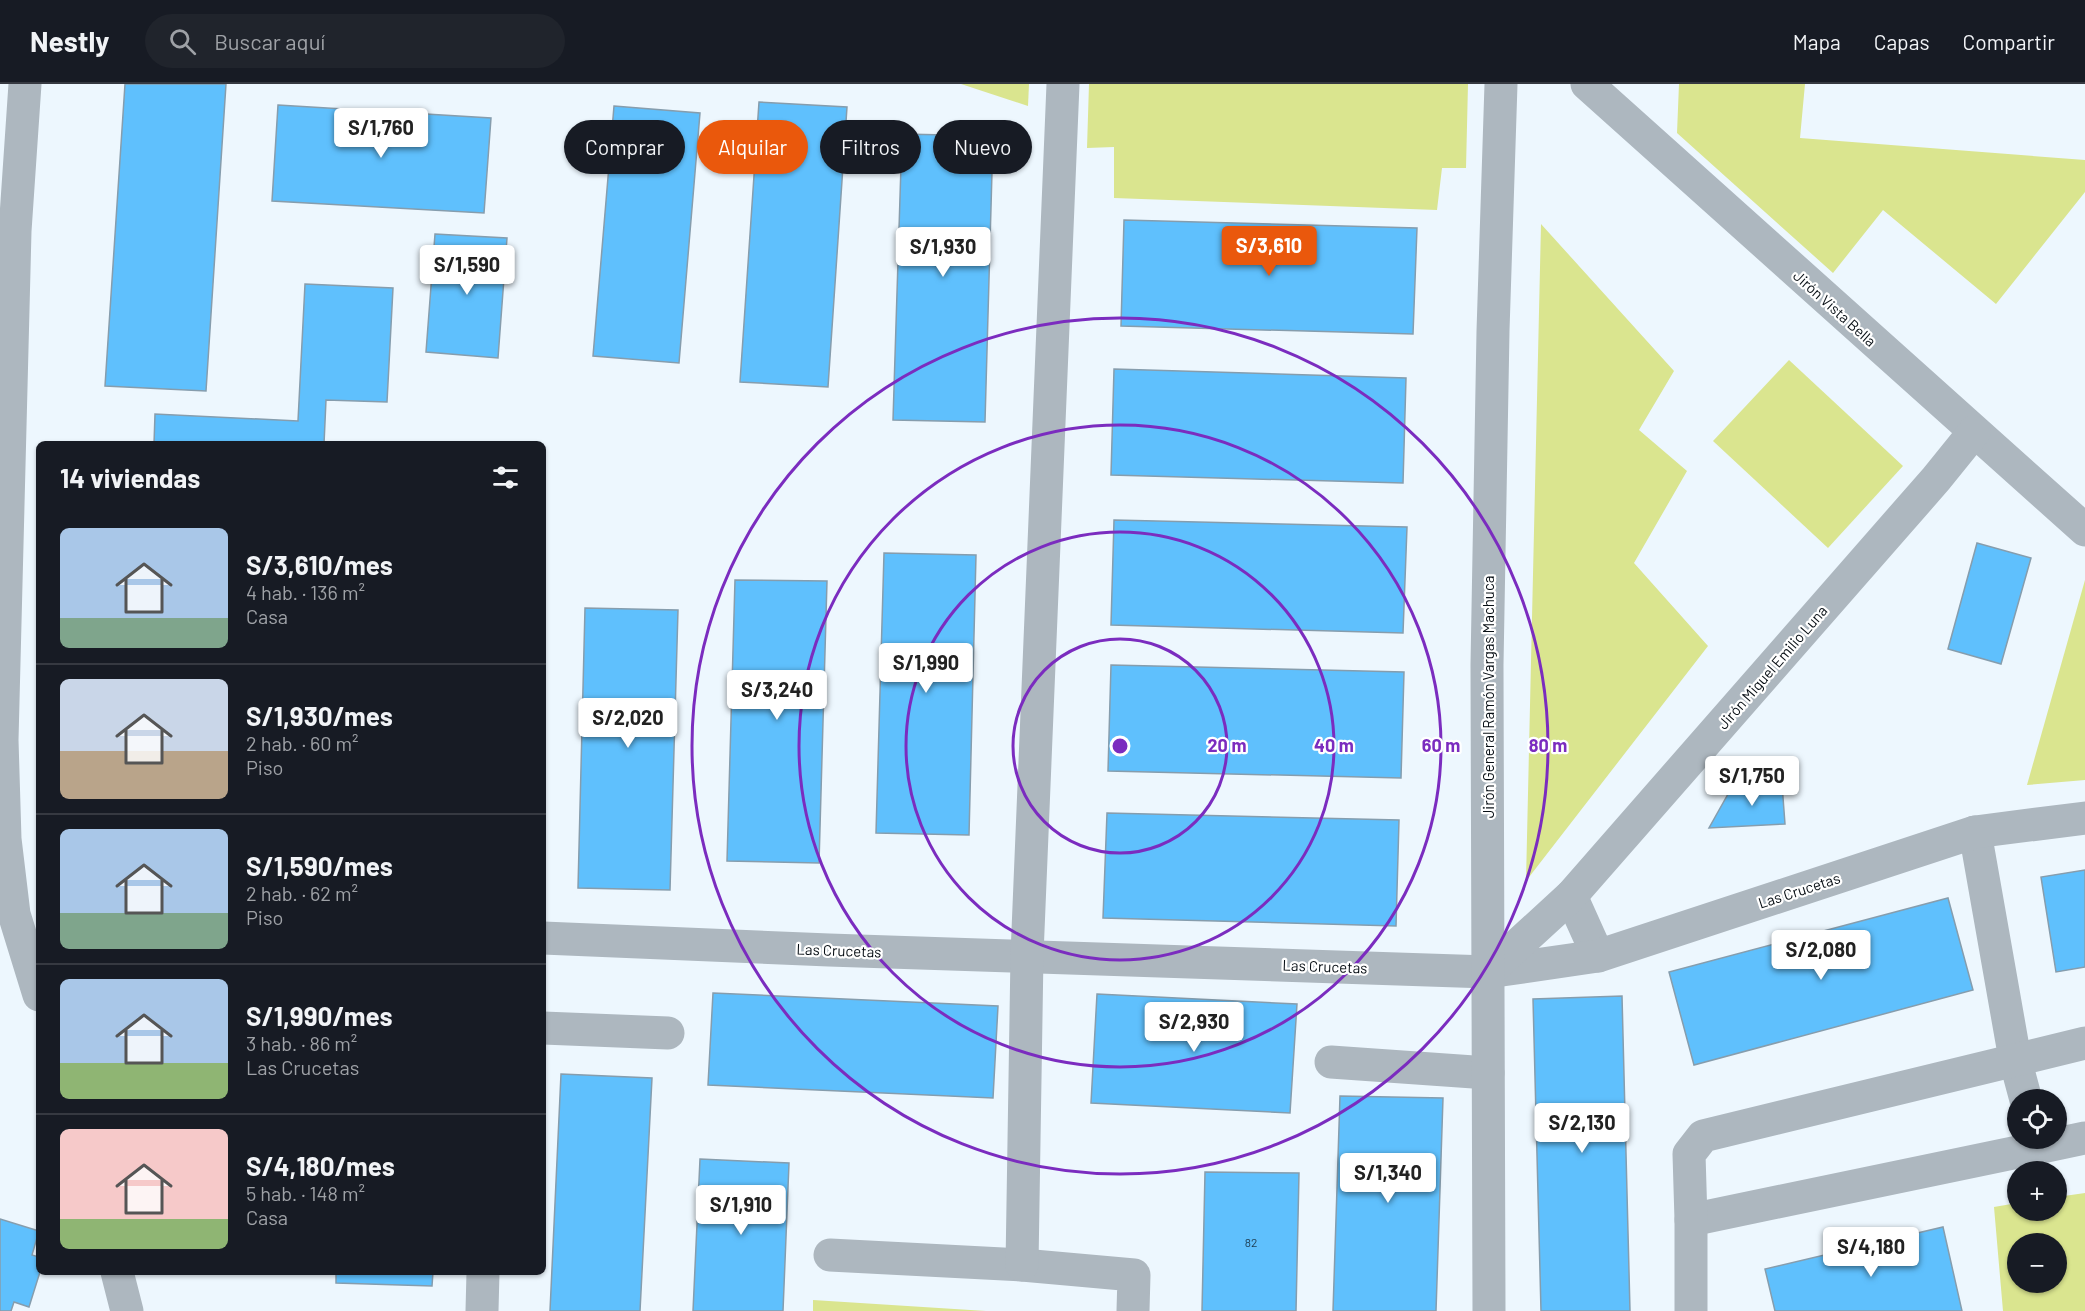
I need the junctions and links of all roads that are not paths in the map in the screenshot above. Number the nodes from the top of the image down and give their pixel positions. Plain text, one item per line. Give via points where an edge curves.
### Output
1 (25, 84) edge
2 (1062, 84) edge
3 (1501, 84) edge
4 (1587, 84) edge
5 (1974, 432) junction
6 (2085, 530) edge
7 (2085, 818) edge
8 (1975, 832) junction
9 (1571, 896) junction
10 (26, 916) edge
11 (546, 938) edge
12 (1027, 955) junction
13 (1598, 956) junction
14 (1488, 972) junction
15 (36, 977) edge
16 (546, 1028) edge
17 (668, 1032) dead end
18 (2085, 1043) edge
19 (2015, 1059) junction
20 (1331, 1062) dead end
21 (1488, 1073) junction
22 (2023, 1089) edge
23 (2085, 1138) edge
24 (2067, 1140) edge
25 (2011, 1149) edge
26 (1691, 1220) junction
27 (830, 1256) dead end
28 (1022, 1265) junction
29 (118, 1275) edge
30 (483, 1275) edge
31 (127, 1311) edge
32 (482, 1311) edge
33 (1133, 1311) edge
34 (1489, 1311) edge
35 (1691, 1311) edge

1 - 10 street via 15,231 2,740 5,839
2 - 12 street
3 - 14 street, Jirón General Ramón Vargas Machuca via 1487,654
4 - 5 street, Jirón Vista Bella
5 - 6 street, Jirón Vista Bella
5 - 9 street, Jirón Miguel Emilio Luna
7 - 8 street, Las Crucetas
8 - 13 street, Las Crucetas
8 - 19 street
9 - 13 street
9 - 14 street, Jirón Miguel Emilio Luna
10 - 15 street
11 - 12 street, Las Crucetas
12 - 14 street, Las Crucetas
12 - 28 street
13 - 14 street, Las Crucetas
14 - 21 street, Jirón General Ramón Vargas Machuca
16 - 17 street
18 - 19 street
19 - 22 street
19 - 26 street via 1703,1136 1689,1154
20 - 21 street
21 - 34 street, Jirón General Ramón Vargas Machuca
23 - 24 street
25 - 26 street
26 - 35 street
27 - 28 street
28 - 33 street via 1134,1275
29 - 31 street
30 - 32 street

